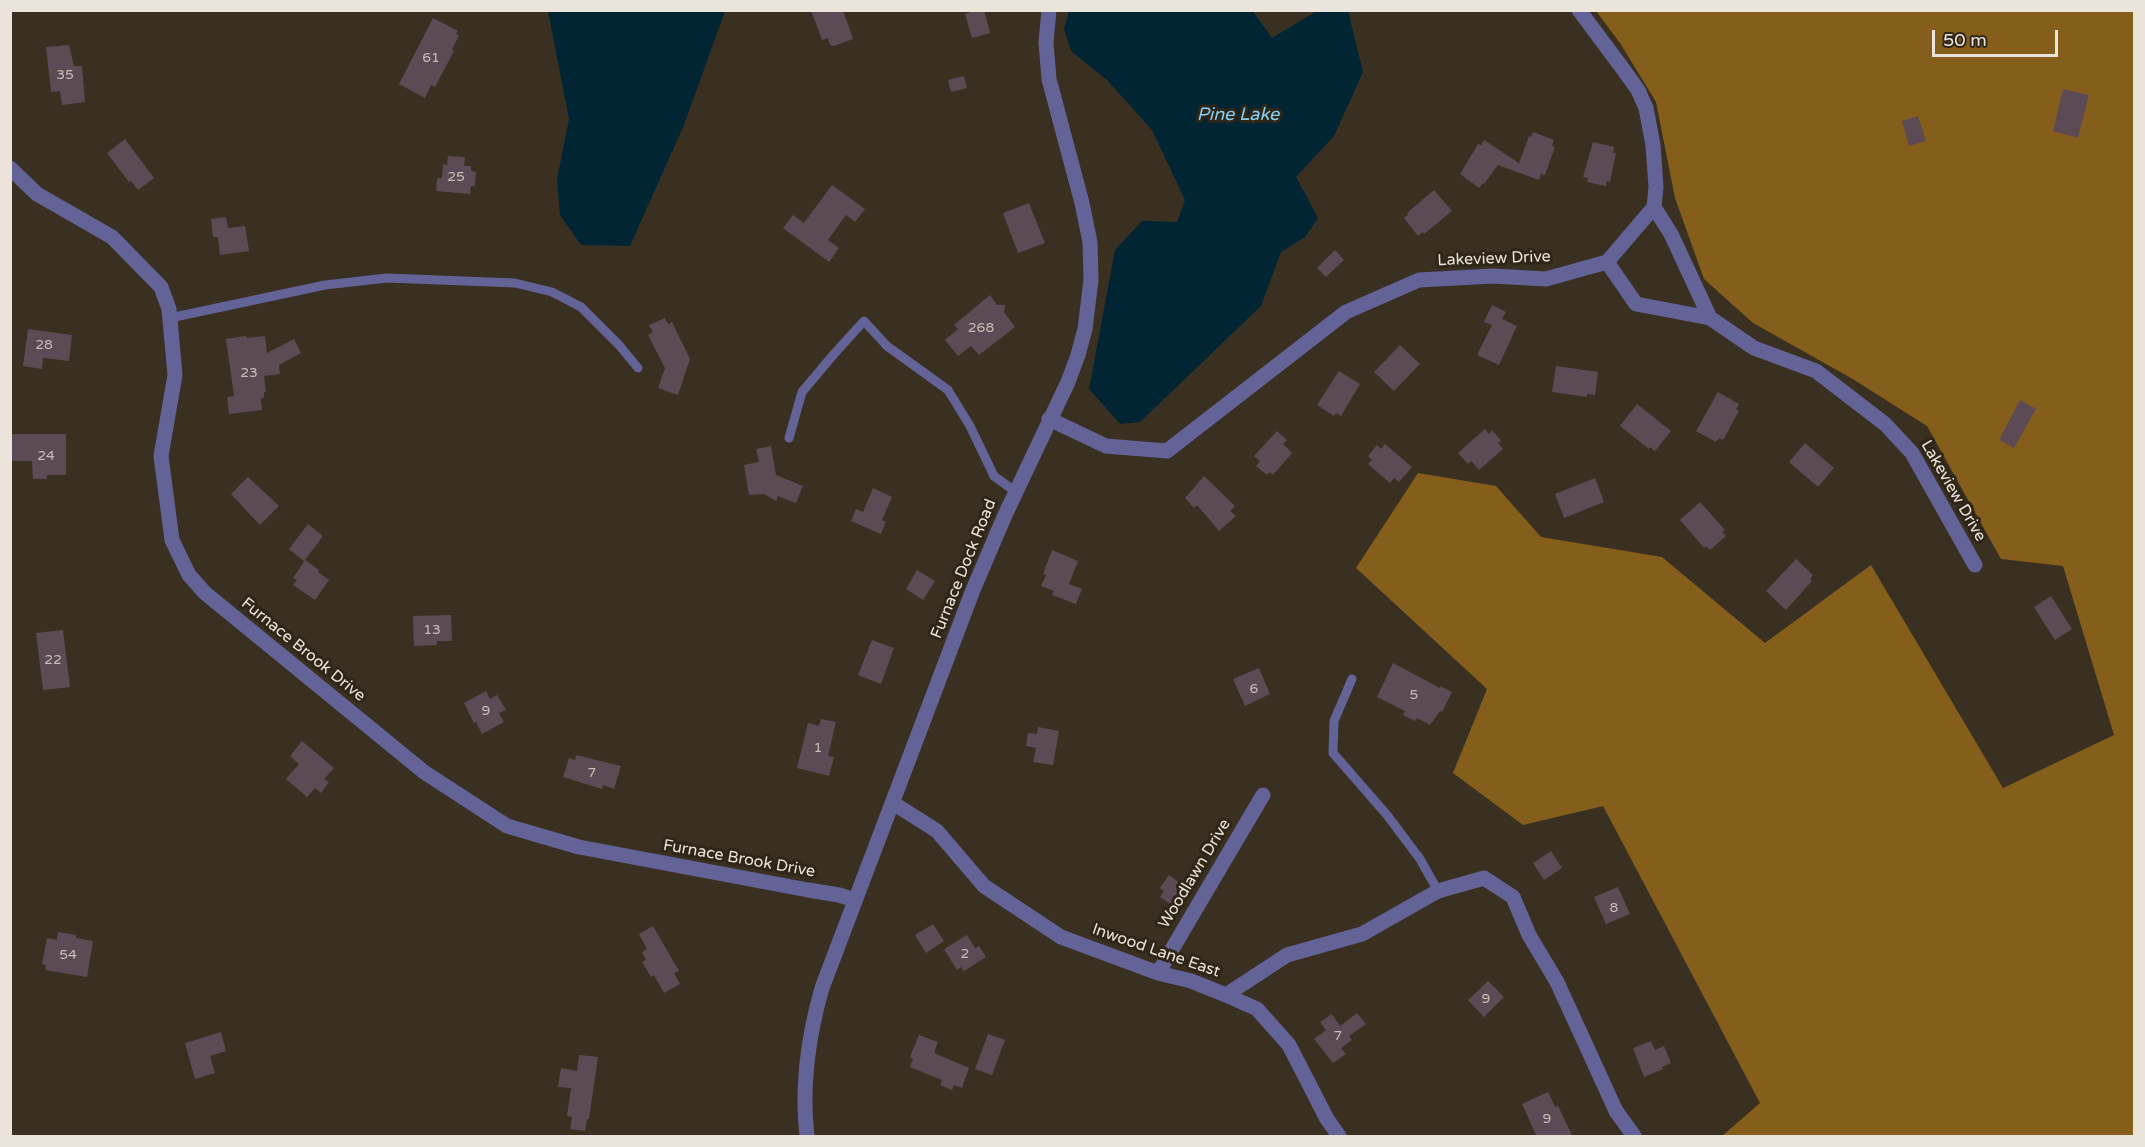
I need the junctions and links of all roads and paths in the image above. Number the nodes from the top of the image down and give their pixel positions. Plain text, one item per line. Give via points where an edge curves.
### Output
1 (1049, 10) edge
2 (1579, 10) edge
3 (10, 168) edge
4 (1654, 207) junction
5 (1607, 262) junction
6 (170, 318) junction
7 (1710, 318) junction
8 (638, 368) dead end
9 (1049, 419) junction
10 (789, 438) dead end
11 (1016, 492) junction
12 (1975, 565) dead end
13 (1352, 679) dead end
14 (1263, 795) dead end
15 (893, 803) junction
16 (1438, 891) junction
17 (855, 900) junction
18 (1158, 973) junction
19 (1226, 995) junction
20 (807, 1137) edge
21 (1339, 1137) edge
22 (1634, 1137) edge

1 - 9 street, Furnace Dock Road via 1048,79 1087,223 1091,268 1090,297 1078,355
2 - 4 street via 1638,90 1646,108 1653,145
3 - 6 street, Furnace Brook Drive via 37,194 117,242 161,287
4 - 5 street
4 - 7 street via 1671,234
5 - 7 street, Lakeview Drive via 1636,304
5 - 9 street, Lakeview Drive via 1546,279 1493,276 1419,280 1346,312 1167,451 1106,446
6 - 8 lane via 325,285 387,278 515,283 552,292 581,307
6 - 17 street, Furnace Brook Drive via 175,375 161,456 172,540 189,575 205,593 424,772 507,826 579,847
7 - 12 street, Lakeview Drive via 1754,348 1816,371 1886,424 1912,453
9 - 11 street, Furnace Dock Road
10 - 11 lane via 802,393 864,321 887,346 948,390 994,476
11 - 15 street, Furnace Dock Road via 973,590
13 - 16 lane via 1334,721 1333,753 1387,815
14 - 18 street, Woodlawn Drive
15 - 17 street, Furnace Dock Road
15 - 18 street, Inwood Lane East via 937,831 984,886 1061,937
16 - 19 street, Inwood Lane East via 1362,934 1287,955
16 - 22 street, Inwood Lane East via 1484,878 1513,897 1616,1111
17 - 20 street, Furnace Dock Road via 822,988 810,1035 804,1082
18 - 19 street, Inwood Lane East
19 - 21 street via 1257,1009 1289,1046

